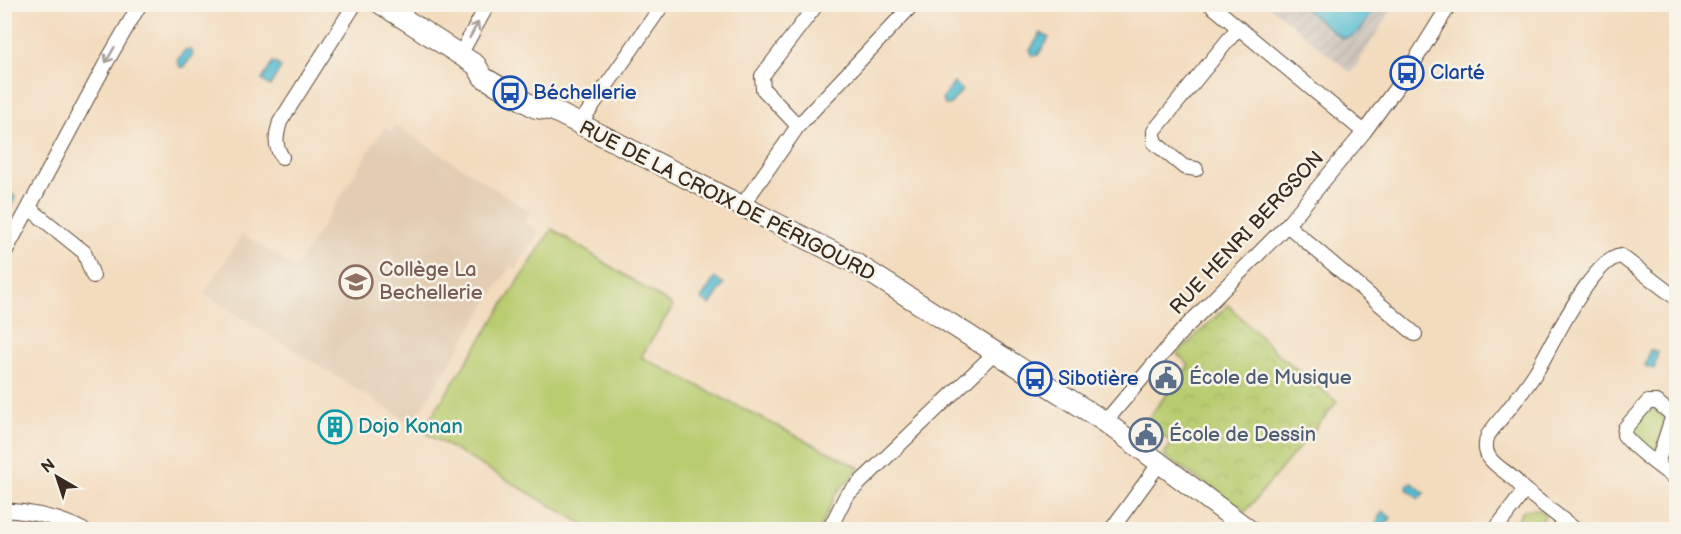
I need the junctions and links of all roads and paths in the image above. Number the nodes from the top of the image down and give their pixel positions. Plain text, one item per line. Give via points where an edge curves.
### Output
1 (140, 4) edge
2 (356, 4) edge
3 (381, 4) edge
4 (488, 4) edge
5 (663, 4) edge
6 (817, 4) edge
7 (913, 4) edge
8 (1210, 4) edge
9 (1450, 4) edge
10 (1238, 28) junction
11 (460, 55) junction
12 (579, 126) junction
13 (798, 126) junction
14 (1364, 132) junction
15 (282, 157) dead end
16 (1196, 169) dead end
17 (742, 206) junction
18 (29, 208) junction
19 (1287, 225) junction
20 (4, 254) edge
21 (93, 276) dead end
22 (1677, 298) edge
23 (1415, 334) dead end
24 (995, 353) junction
25 (1105, 422) junction
26 (1159, 464) junction
27 (1657, 464) dead end
28 (1677, 479) edge
29 (1522, 488) junction
30 (4, 510) edge
31 (83, 530) edge
32 (829, 530) edge
33 (1111, 530) edge
34 (1249, 530) edge
35 (1495, 530) edge
36 (1576, 530) edge

1 -> 18 street
2 - 15 street via 280,122 276,149
3 - 11 street, RUE DE LA CROIX DE PÉRIGOURD
11 -> 4 street
5 - 12 street
6 - 13 street via 762,76 763,89
7 - 13 street
8 - 10 street
9 - 14 street, RUE HENRI BERGSON
10 - 14 street
10 - 16 street via 1154,131 1154,142 1179,164
11 - 12 street, RUE DE LA CROIX DE PÉRIGOURD via 476,65 483,77 536,108 554,111
12 - 17 street, RUE DE LA CROIX DE PÉRIGOURD
13 - 17 street
14 - 19 street, RUE HENRI BERGSON
17 - 24 street, RUE DE LA CROIX DE PÉRIGOURD via 855,263
18 - 20 street
18 - 21 street via 84,252
19 - 23 street
19 - 25 street, RUE HENRI BERGSON via 1182,331
22 - 29 street via 1621,256 1609,259 1573,304 1535,374 1484,444 1491,461
24 - 25 street, RUE DE LA CROIX DE PÉRIGOURD
24 - 32 street via 846,496
25 - 26 street, RUE DE LA CROIX DE PÉRIGOURD
26 - 33 street
26 - 34 street, RUE DE LA CROIX DE PÉRIGOURD
27 - 28 street
29 - 35 street via 1522,494
29 - 36 street
30 - 31 street via 69,522

